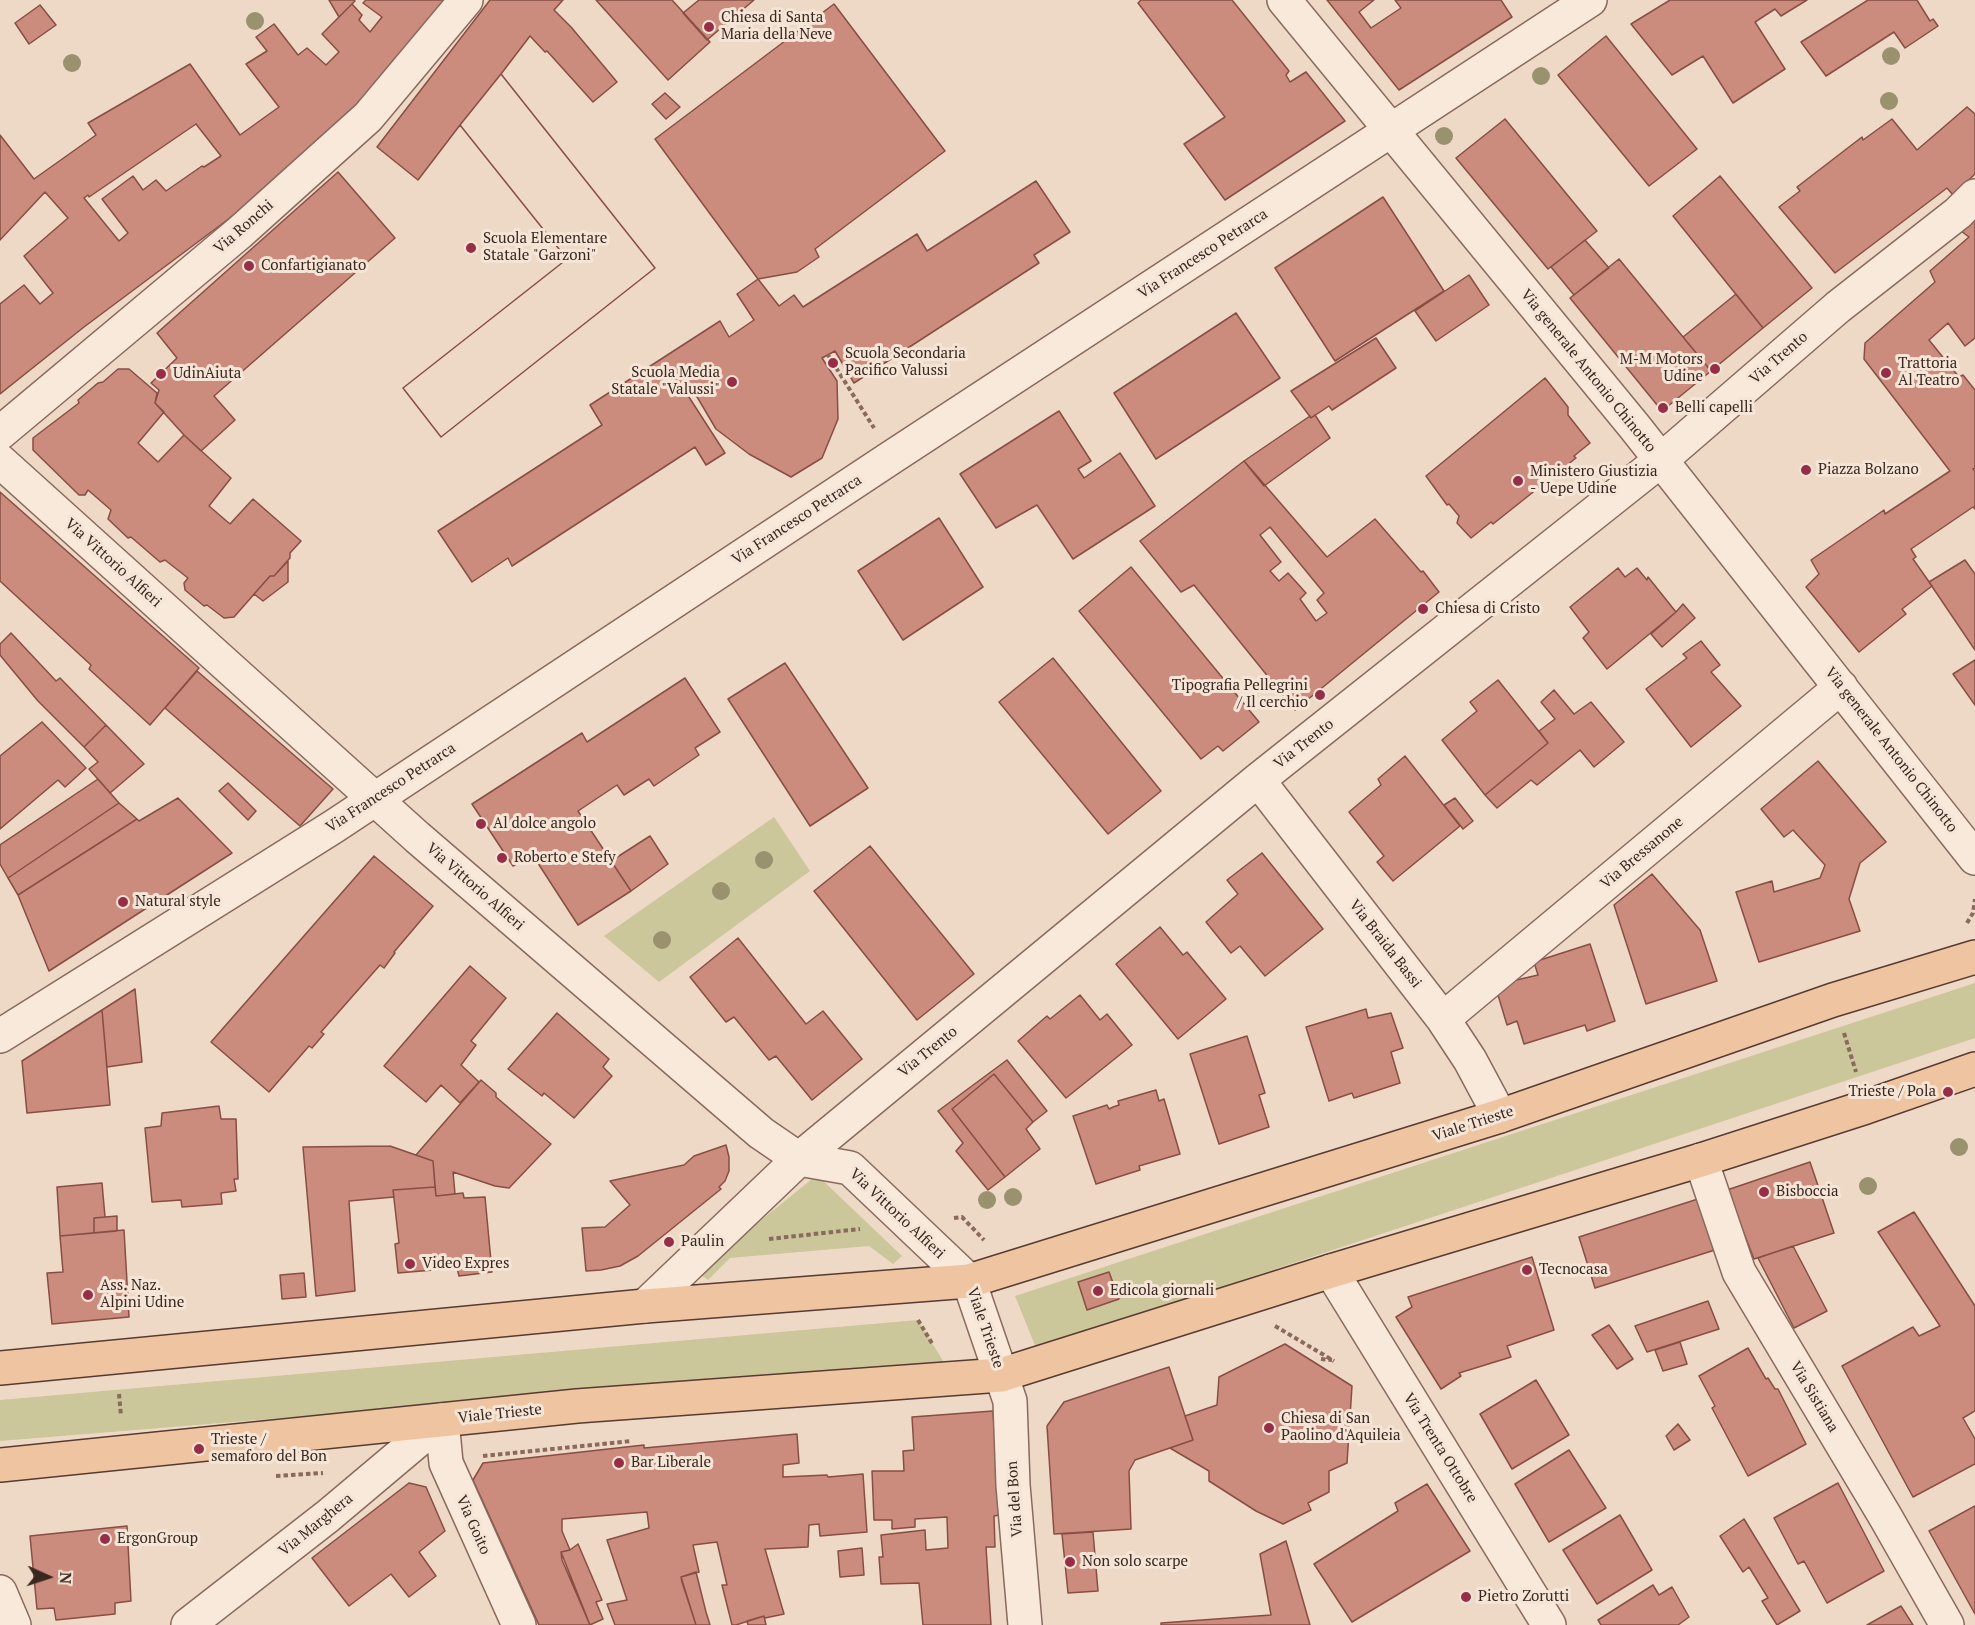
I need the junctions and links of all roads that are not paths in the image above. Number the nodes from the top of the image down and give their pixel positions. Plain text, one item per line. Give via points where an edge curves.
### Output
1 (466, 0) edge
2 (1284, 0) edge
3 (1590, 0) edge
4 (1392, 131) junction
5 (1975, 196) edge
6 (0, 433) edge
7 (1661, 460) junction
8 (0, 461) edge
9 (1841, 687) junction
10 (1258, 780) junction
11 (376, 799) junction
12 (1975, 858) edge
13 (1975, 957) edge
14 (1443, 1019) junction
15 (0, 1036) edge
16 (1975, 1069) edge
17 (1500, 1116) junction
18 (799, 1159) junction
19 (1701, 1160) junction
20 (1331, 1271) junction
21 (969, 1281) junction
22 (645, 1306) junction
23 (0, 1368) edge
24 (1001, 1375) junction
25 (442, 1420) junction
26 (0, 1465) edge
27 (0, 1592) edge
28 (14, 1625) edge
29 (188, 1625) edge
30 (519, 1625) edge
31 (1025, 1625) edge
32 (1549, 1625) edge
33 (1947, 1625) edge

1 - 6 street, Via Ronchi via 368,117 239,232
2 - 4 street, Via generale Antonio Chinotto
3 - 4 street, Via Francesco Petrarca
4 - 7 street, Via generale Antonio Chinotto
4 - 11 street, Via Francesco Petrarca
5 - 7 street, Via Trento via 1838,307
7 - 9 street, Via generale Antonio Chinotto
7 - 10 street, Via Trento
8 - 11 street, Via Vittorio Alfieri
9 - 12 street, Via generale Antonio Chinotto
9 - 14 street, Via Bressanone
10 - 14 street, Via Braida Bassi
10 - 18 street, Via Trento
11 - 15 street, Via Francesco Petrarca
11 - 18 street, Via Vittorio Alfieri via 761,1133
13 - 17 main road, Viale Trieste via 1833,1000
14 - 17 street, Via Braida Bassi via 1470,1059
16 - 19 main road, Viale Trieste
17 - 21 main road, Viale Trieste
18 - 21 street, Via Vittorio Alfieri via 850,1168
18 - 22 street, Via Trento
19 - 20 main road, Viale Trieste
19 - 33 street, Via Sistiana via 1739,1272
20 - 24 main road, Viale Trieste
20 - 32 street, Via Trenta Ottobre
21 - 22 main road, Viale Trieste
21 - 24 street, Viale Trieste
22 - 23 main road, Viale Trieste
24 - 25 main road, Viale Trieste via 577,1406
24 - 31 street, Via del Bon via 1010,1401
25 - 26 main road, Viale Trieste
25 - 29 street, Via Marghera via 328,1516
25 - 30 street, Via Goito via 446,1463
27 - 28 street

